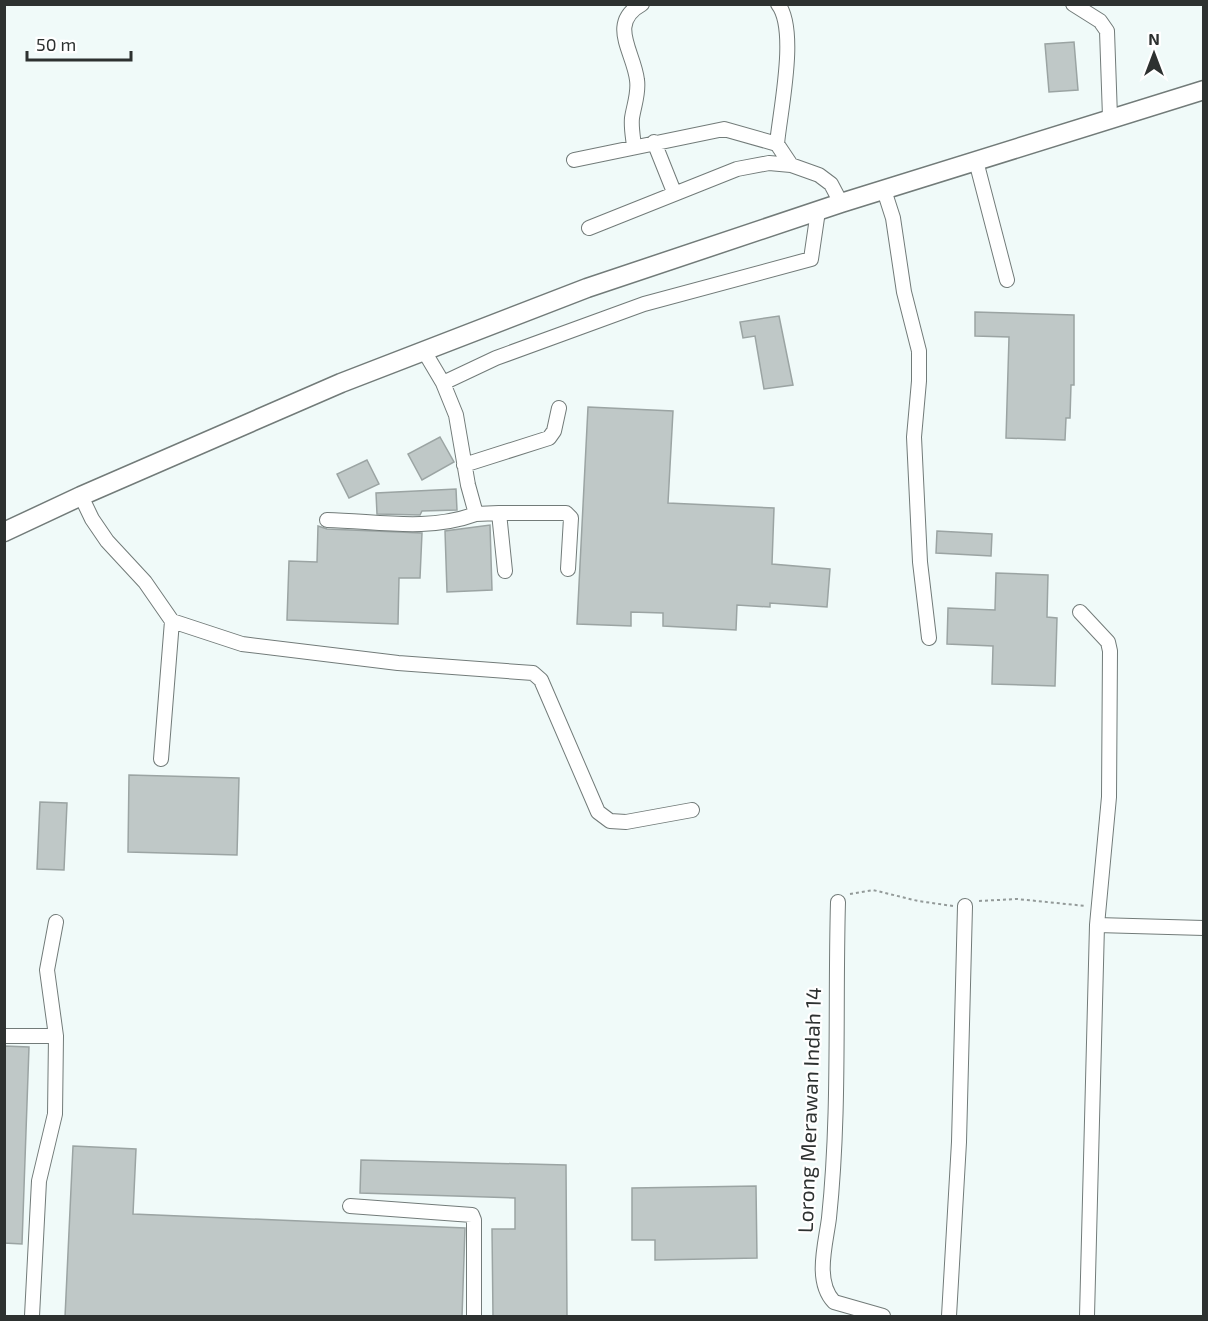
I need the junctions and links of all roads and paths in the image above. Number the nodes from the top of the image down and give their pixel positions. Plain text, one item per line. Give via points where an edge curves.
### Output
1 (642, 4) edge
2 (778, 4) edge
3 (1073, 4) edge
4 (1203, 90) edge
5 (1110, 117) junction
6 (654, 142) junction
7 (777, 144) junction
8 (634, 146) junction
9 (574, 160) dead end
10 (976, 161) junction
11 (791, 165) junction
12 (884, 190) junction
13 (674, 192) junction
14 (840, 203) junction
15 (818, 211) junction
16 (589, 228) dead end
17 (1007, 280) dead end
18 (424, 351) junction
19 (443, 383) junction
20 (559, 408) dead end
21 (464, 465) junction
22 (81, 496) junction
23 (499, 513) junction
24 (476, 514) junction
25 (327, 520) dead end
26 (4, 532) edge
27 (568, 569) dead end
28 (505, 571) dead end
29 (1080, 612) dead end
30 (172, 621) junction
31 (928, 638) dead end
32 (161, 759) dead end
33 (692, 810) dead end
34 (838, 902) joint
35 (1098, 903) junction
36 (965, 906) junction
37 (56, 922) dead end
38 (1097, 925) junction
39 (1203, 928) edge
40 (4, 1036) edge
41 (56, 1036) junction
42 (350, 1206) dead end
43 (1088, 1316) edge
44 (32, 1317) edge
45 (474, 1317) edge
46 (883, 1317) edge
47 (949, 1317) edge

1 - 8 street via 632,10 625,23 624,37 637,80 632,120
2 - 7 street via 788,34
3 - 5 street via 1100,21 1107,31
4 - 5 main road
5 - 10 main road
6 - 7 street via 724,129
6 - 8 street
6 - 13 street
7 - 11 street
8 - 9 street
10 - 12 main road
10 - 17 street
11 - 13 street via 769,163 737,169
11 - 14 street via 831,184
12 - 14 main road
12 - 31 street via 894,218 904,292 919,351 914,436
13 - 16 street via 654,204
14 - 15 main road
15 - 18 main road via 587,288
15 - 19 street via 811,259 644,304 496,358
18 - 19 street
18 - 22 main road
19 - 21 street via 456,415
20 - 21 street via 549,438
21 - 24 street
22 - 26 main road
22 - 30 street via 108,541 145,582
23 - 24 street
23 - 27 street via 566,513 572,518
23 - 28 street
24 - 25 street via 455,522 415,526
29 - 35 street via 1108,642 1110,651 1109,797
30 - 32 street
30 - 33 street via 242,644 539,675 598,812 610,821 626,822
34 - 36 path via 855,891 873,890 918,901
34 - 46 street, Lorong Merawan Indah 14 via 835,1112 824,1286 834,1302
35 - 36 path via 1086,906 1046,900 987,899
35 - 38 street
36 - 47 street via 959,1142
37 - 41 street via 47,969
38 - 39 street
38 - 43 street
40 - 41 street
41 - 44 street via 55,1113 39,1181
42 - 45 street via 472,1215

